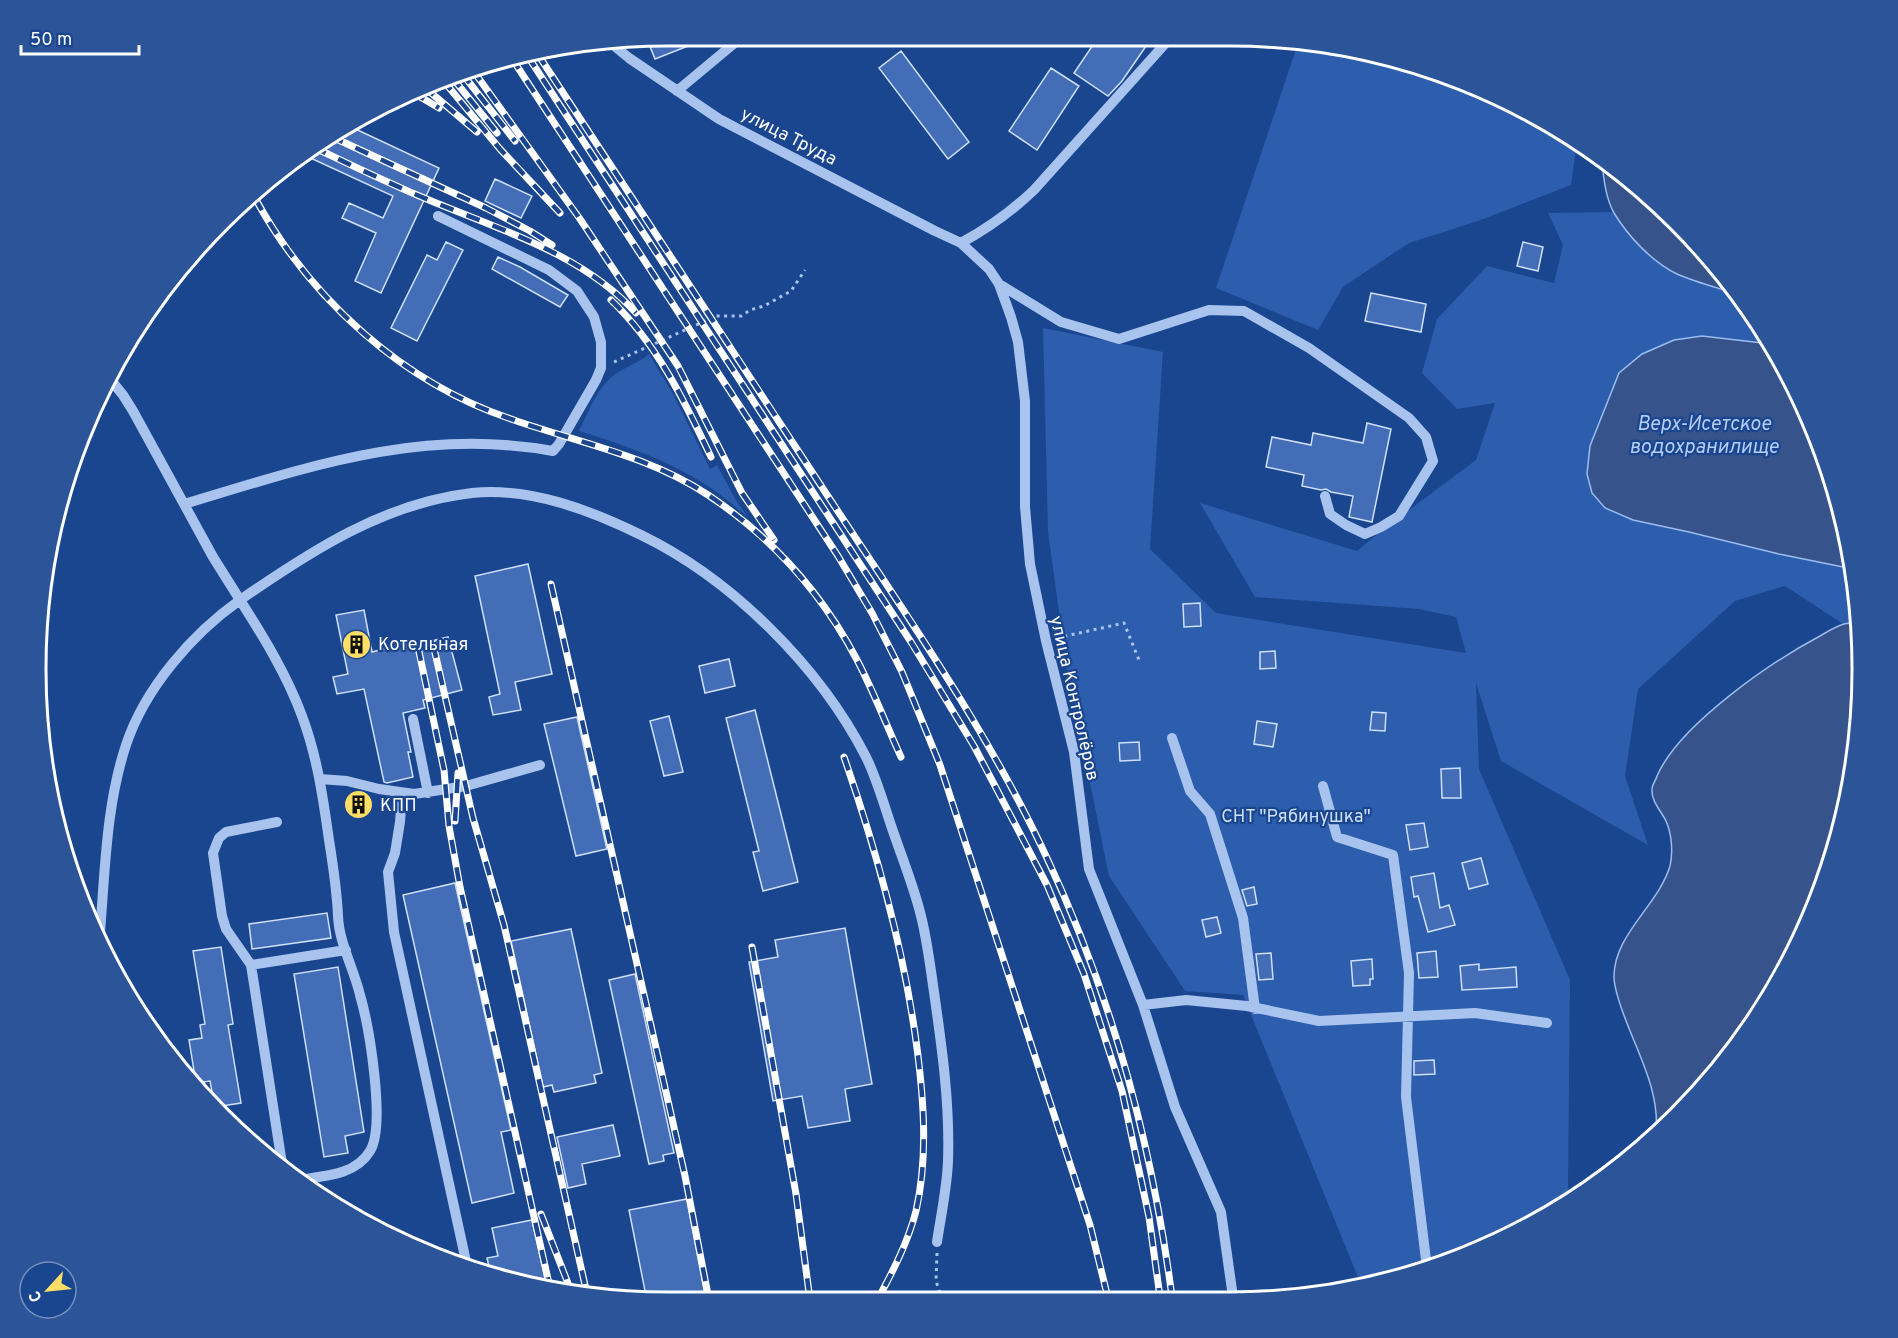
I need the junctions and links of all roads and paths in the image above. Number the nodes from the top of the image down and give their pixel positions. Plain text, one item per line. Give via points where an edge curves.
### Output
1 (731, 46) edge
2 (1163, 46) edge
3 (618, 49) edge
4 (677, 91) junction
5 (438, 216) dead end
6 (961, 243) junction
7 (805, 270) dead end
8 (999, 284) junction
9 (601, 368) junction
10 (115, 386) edge
11 (1324, 496) dead end
12 (184, 504) junction
13 (240, 600) junction
14 (1046, 640) junction
15 (1139, 660) dead end
16 (413, 719) dead end
17 (1172, 738) dead end
18 (540, 765) dead end
19 (320, 779) junction
20 (1323, 786) dead end
21 (402, 793) junction
22 (428, 793) junction
23 (277, 822) dead end
24 (101, 922) edge
25 (346, 950) junction
26 (251, 965) junction
27 (1143, 1005) junction
28 (1255, 1009) junction
29 (1407, 1016) junction
30 (1547, 1023) dead end
31 (281, 1155) edge
32 (310, 1178) edge
33 (936, 1242) joint
34 (465, 1257) edge
35 (1426, 1259) edge
36 (940, 1292) edge
37 (1232, 1292) edge

1 - 4 street
2 - 6 street via 1034,190 993,225
3 - 4 street, улица Труда
4 - 6 street, улица Труда via 719,119
5 - 9 street via 549,270 577,291 599,330
6 - 8 street, улица Контролёров via 989,268
7 - 9 path via 791,291 764,306 741,316 716,316
8 - 11 street via 1061,322 1119,339 1209,310 1244,311 1310,348 1378,395 1409,418 1426,437 1433,461 1398,516 1381,527 1365,534 1346,525 1330,514
8 - 14 street, улица Контролёров via 1018,342 1026,419 1027,534
9 - 12 street via 566,436 553,451 463,443 384,451 317,465
10 - 12 street
12 - 13 street
13 - 19 street via 302,714
13 - 24 street via 202,630 171,668 139,716 126,744 111,809
13 - 33 street via 314,550 380,518 446,498 498,492 560,503 657,543 737,598 762,621 809,672 851,732 873,774 912,885 925,934 947,1101 948,1163
14 - 15 path via 1124,623
14 - 27 street, улица Контролёров via 1074,752 1089,869
16 - 22 street
17 - 28 street via 1190,790 1210,814 1244,918
18 - 22 street
19 - 21 street via 347,780
19 - 25 street
20 - 29 street via 1337,837 1393,855 1409,973
21 - 22 street
21 - 34 street via 395,853 388,872 392,921
23 - 26 street via 226,832 213,853 226,929
25 - 26 street
25 - 32 street via 369,1035 377,1133 370,1152 358,1164 341,1173
26 - 31 street
27 - 28 street via 1186,1000
27 - 37 street, улица Контролёров via 1175,1107 1221,1212
28 - 29 street via 1319,1021
29 - 30 street via 1475,1013
29 - 35 street via 1406,1096
33 - 36 path

